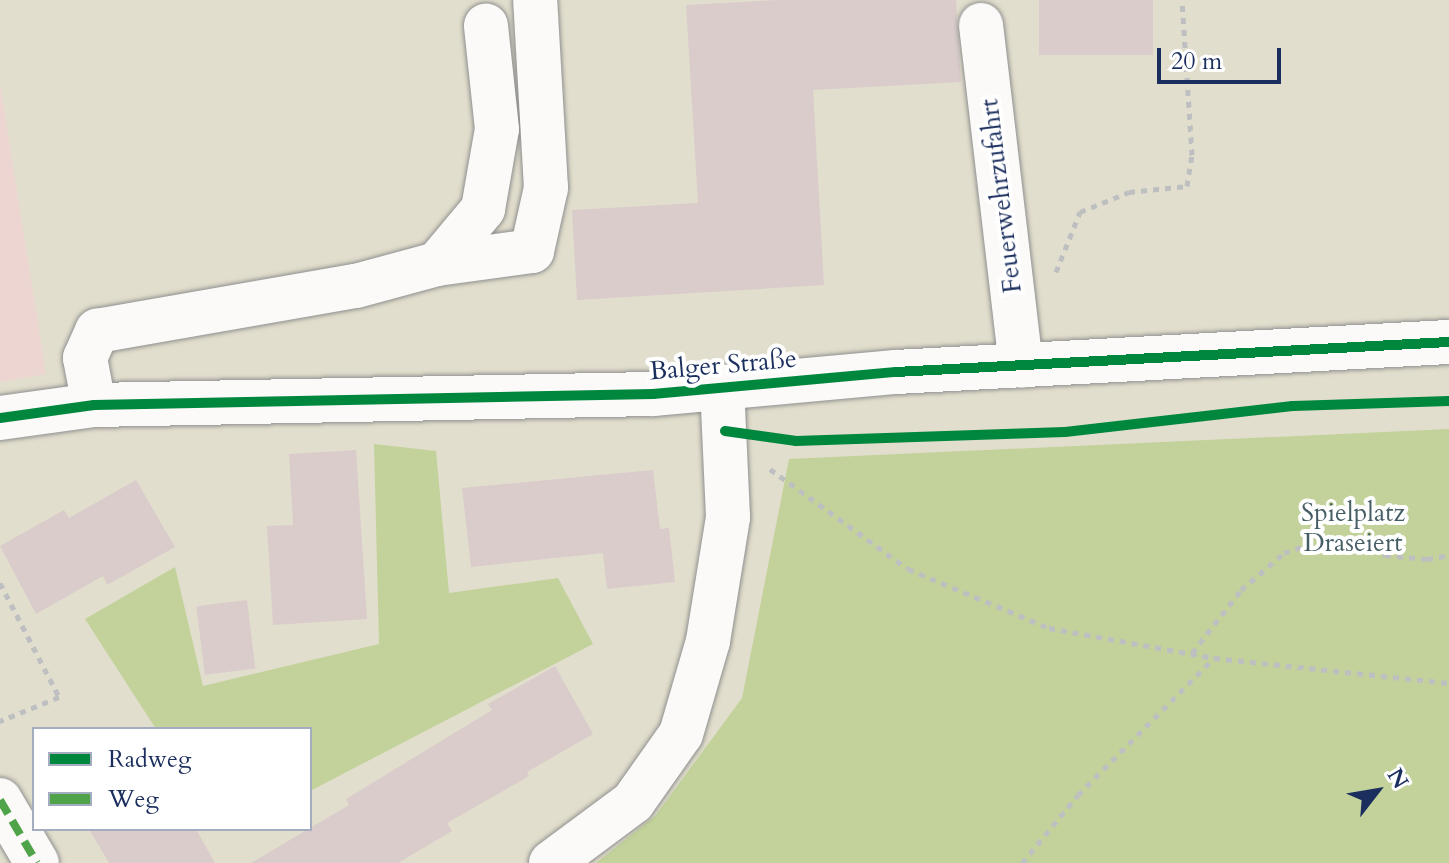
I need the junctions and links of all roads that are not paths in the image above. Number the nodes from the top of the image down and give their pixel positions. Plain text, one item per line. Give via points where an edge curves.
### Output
1 (535, 0) edge
2 (981, 25) dead end
3 (486, 26) dead end
4 (437, 264) junction
5 (1449, 342) edge
6 (1021, 366) junction
7 (722, 386) junction
8 (94, 405) junction
9 (0, 418) edge
10 (0, 800) edge
11 (37, 863) edge
12 (551, 863) edge

1 - 4 street via 546,188 532,251
2 - 6 street, Feuerwehrzufahrt
3 - 4 street via 497,129 483,209
4 - 8 street via 356,286 97,331 85,358
5 - 6 street, Balger Straße
6 - 7 street, Balger Straße
7 - 8 street, Balger Straße via 653,394
7 - 12 street via 728,517 708,641 681,734 633,802
8 - 9 street, Balger Straße
10 - 11 street

